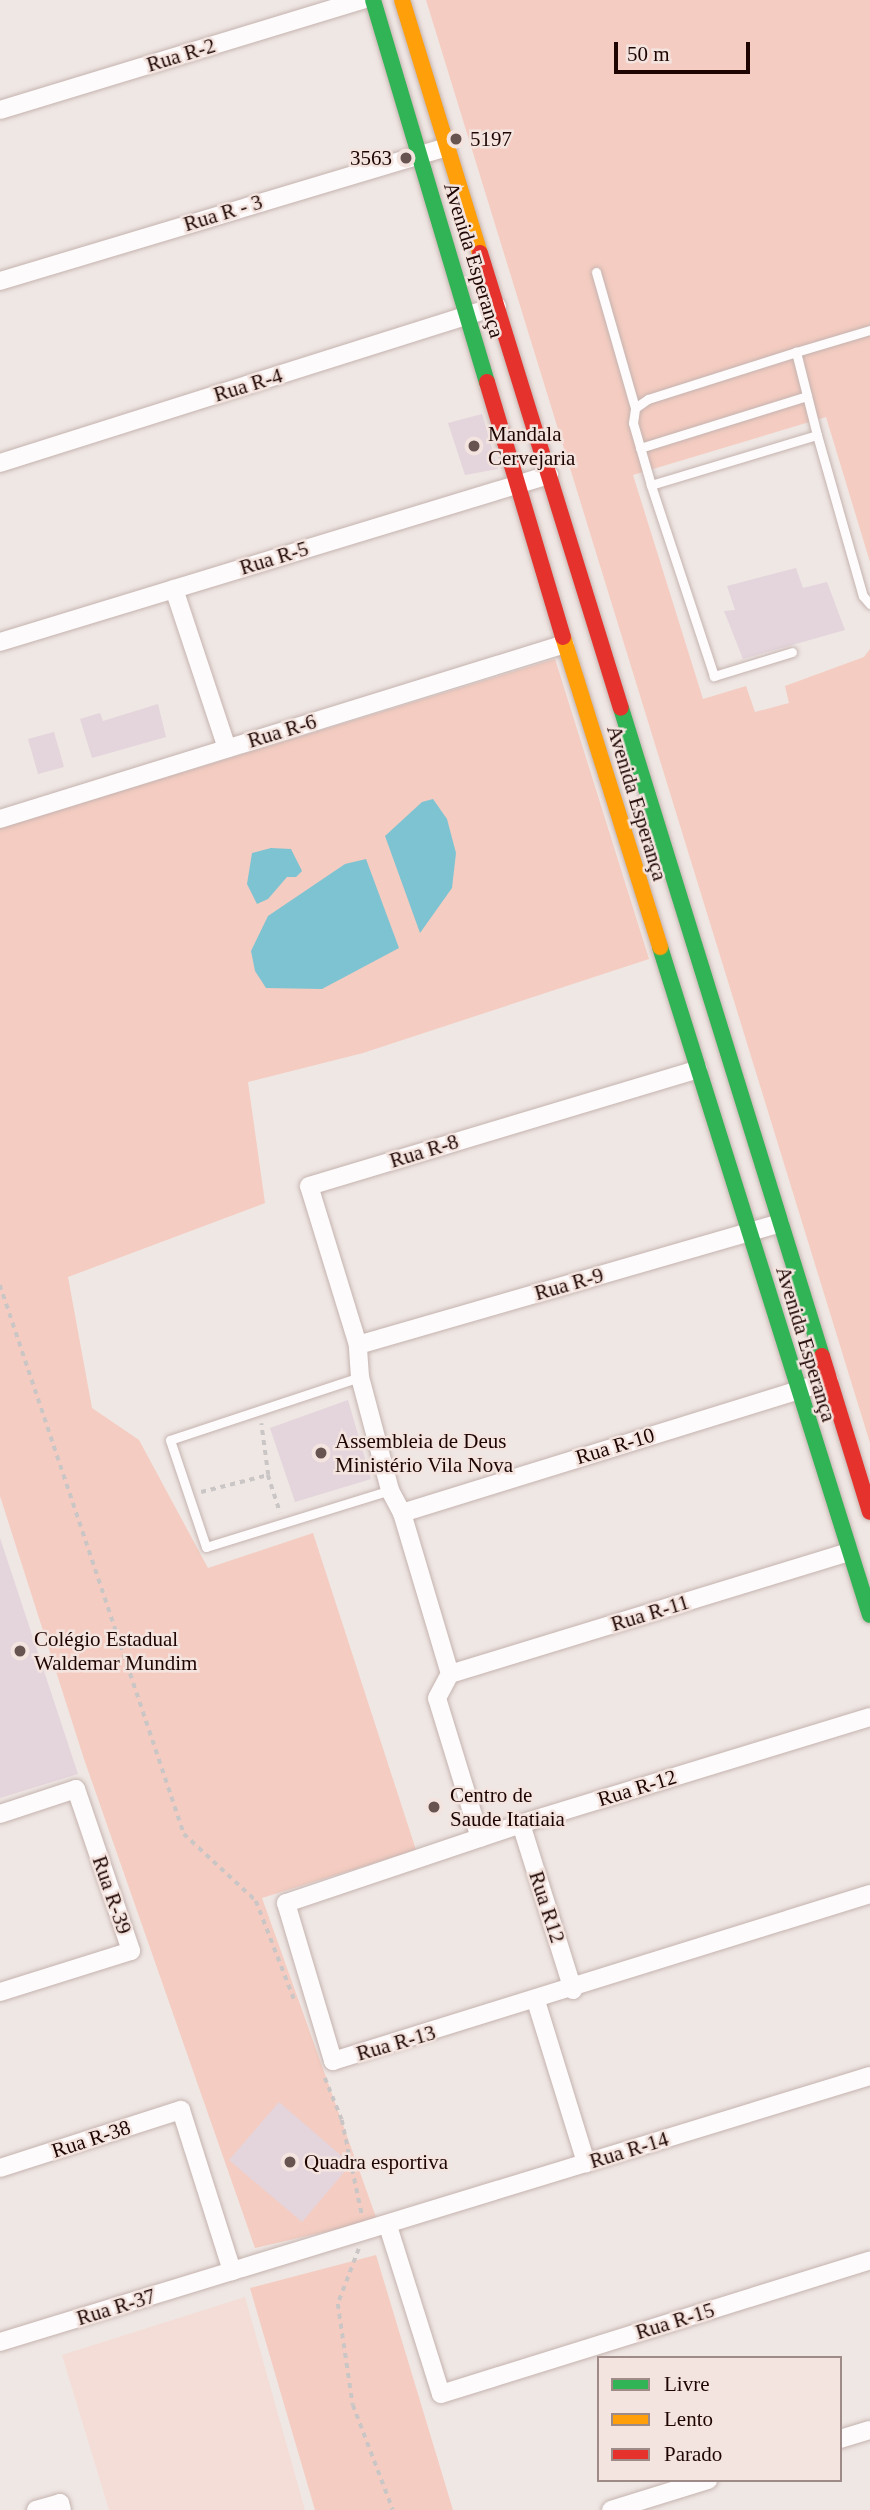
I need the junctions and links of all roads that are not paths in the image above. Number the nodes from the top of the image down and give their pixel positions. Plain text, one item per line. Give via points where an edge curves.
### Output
1 (363, 0) edge
2 (373, 0) edge
3 (402, 0) edge
4 (0, 110) edge
5 (447, 147) junction
6 (420, 153) junction
7 (596, 272) dead end
8 (0, 281) edge
9 (497, 306) junction
10 (470, 316) junction
11 (870, 330) edge
12 (796, 352) junction
13 (807, 396) junction
14 (635, 408) junction
15 (817, 435) junction
16 (640, 448) junction
17 (0, 463) edge
18 (549, 475) junction
19 (518, 484) junction
20 (651, 485) junction
21 (174, 589) junction
22 (870, 604) edge
23 (0, 642) edge
24 (565, 644) junction
25 (792, 652) dead end
26 (226, 748) junction
27 (0, 819) edge
28 (698, 1069) junction
29 (780, 1223) junction
30 (750, 1232) junction
31 (358, 1345) junction
32 (360, 1377) junction
33 (829, 1381) junction
34 (798, 1389) junction
35 (390, 1490) junction
36 (870, 1512) edge
37 (402, 1513) junction
38 (849, 1552) junction
39 (870, 1615) edge
40 (450, 1674) junction
41 (870, 1717) edge
42 (0, 1814) edge
43 (521, 1824) junction
44 (480, 1838) junction
45 (870, 1894) edge
46 (286, 1903) joint
47 (573, 1990) junction
48 (0, 1992) edge
49 (536, 2001) junction
50 (870, 2076) edge
51 (586, 2163) junction
52 (0, 2168) edge
53 (388, 2226) junction
54 (309, 2247) joint
55 (870, 2260) edge
56 (232, 2271) junction
57 (0, 2342) edge
58 (870, 2430) edge
59 (842, 2439) edge
60 (702, 2482) edge
61 (61, 2506) edge
62 (36, 2510) edge
63 (611, 2510) edge

1 - 4 street, Rua R-2
2 - 6 main road, Avenida Esperança
3 - 5 main road, Avenida Esperança
5 - 6 street, Rua R - 3
5 - 9 main road, Avenida Esperança
6 - 8 street, Rua R - 3
6 - 10 main road, Avenida Esperança
7 - 14 lane
9 - 10 street, Rua R-4
9 - 18 main road, Avenida Esperança
10 - 17 street, Rua R-4
10 - 19 main road, Avenida Esperança
11 - 12 lane
12 - 13 lane
12 - 14 lane via 648,399
13 - 15 lane
13 - 16 lane
14 - 16 lane via 632,423
15 - 20 lane
15 - 22 lane via 863,596
16 - 20 lane
18 - 19 street, Rua R-5
18 - 29 main road, Avenida Esperança
19 - 21 street, Rua R-5
19 - 24 main road, Avenida Esperança
20 - 25 lane via 714,676
21 - 23 street, Rua R-5
21 - 26 street
24 - 26 street, Rua R-6
24 - 28 main road, Avenida Esperança
26 - 27 street, Rua R-6
28 - 30 main road, Avenida Esperança
28 - 31 street, Rua R-8 via 309,1186
29 - 30 street, Rua R-9
29 - 33 main road, Avenida Esperança
30 - 31 street, Rua R-9
30 - 34 main road, Avenida Esperança
31 - 32 street
32 - 35 street
32 - 35 lane via 170,1440 206,1547
33 - 34 street, Rua R-10
33 - 36 main road, Avenida Esperança
34 - 37 street, Rua R-10
34 - 38 main road, Avenida Esperança
35 - 37 street
37 - 40 street
38 - 39 main road, Avenida Esperança
38 - 40 street, Rua R-11
40 - 44 street via 438,1698
41 - 43 street, Rua R-12
42 - 48 street, Rua R-39 via 76,1789 131,1951
43 - 44 street, Rua R-12
43 - 47 street, Rua R12
44 - 46 street, Rua R-12
45 - 47 street, Rua R-13
46 - 49 street, Rua R-13 via 333,2061
47 - 49 street, Rua R-13
49 - 51 street
50 - 51 street, Rua R-14
51 - 53 street, Rua R-14
52 - 56 street, Rua R-38 via 181,2110
53 - 54 street, Rua R-14
53 - 55 street, Rua R-15 via 441,2394
54 - 56 street, Rua R-37
56 - 57 street, Rua R-37
58 - 59 street
60 - 63 street
61 - 62 street

